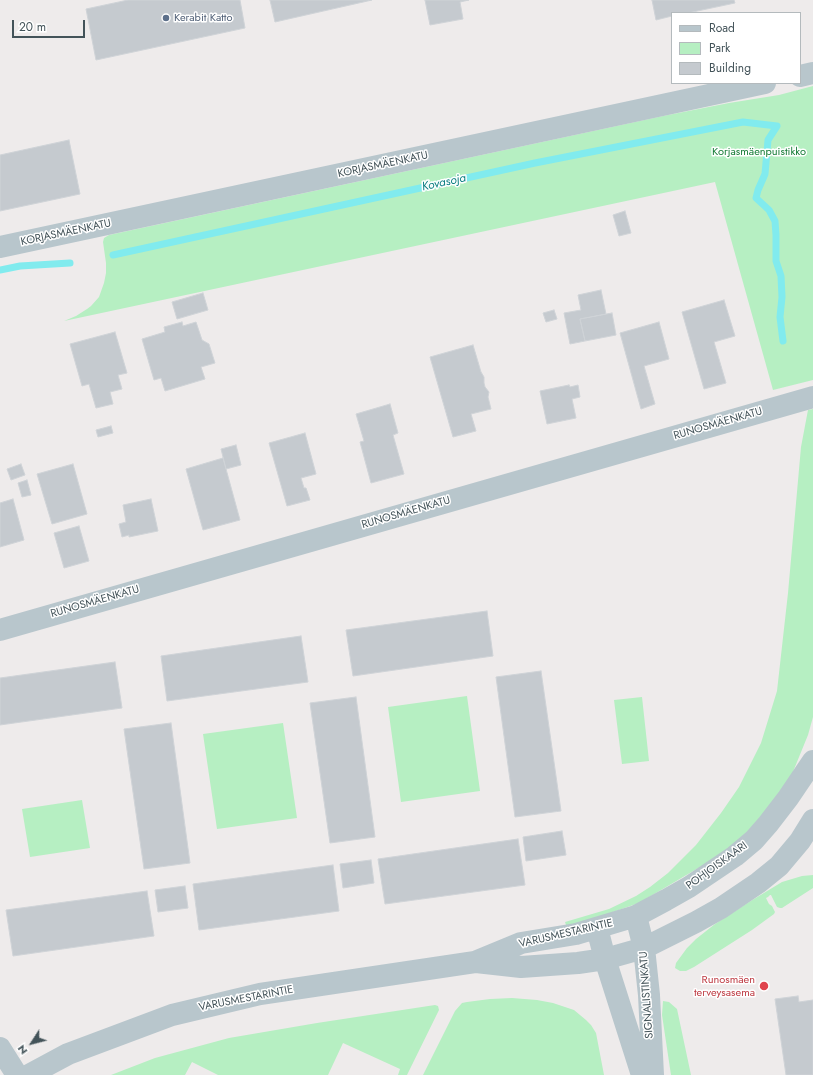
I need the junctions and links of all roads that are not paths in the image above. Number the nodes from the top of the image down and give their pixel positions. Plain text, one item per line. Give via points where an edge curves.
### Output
1 (813, 73) edge
2 (801, 76) edge
3 (760, 84) edge
4 (0, 247) edge
5 (813, 397) edge
6 (0, 630) edge
7 (813, 761) edge
8 (813, 820) edge
9 (768, 824) junction
10 (806, 845) edge
11 (636, 916) junction
12 (597, 928) junction
13 (644, 948) junction
14 (605, 959) junction
15 (475, 962) junction
16 (0, 1048) edge
17 (17, 1075) edge
18 (29, 1075) edge
19 (642, 1075) edge
20 (653, 1075) edge

1 - 2 street
3 - 4 street, KORJASMÄENKATU
5 - 6 street, RUNOSMÄENKATU
7 - 9 street, POHJOISKAARI
8 - 10 street
9 - 10 street
9 - 11 street, POHJOISKAARI via 735,856 689,887
10 - 13 street via 721,908
11 - 12 street, VARUSMESTARINTIE
11 - 13 street, SIGNALISTINKATU
12 - 14 street, SIGNALISTINKATU
12 - 15 street, VARUSMESTARINTIE via 521,943
13 - 14 street, VARUSMESTARINTIE
13 - 20 street, SIGNALISTINKATU
14 - 15 street, VARUSMESTARINTIE via 521,967
14 - 19 street, SIGNALISTINKATU
15 - 18 street, VARUSMESTARINTIE via 260,994 172,1015 68,1054
16 - 17 street

